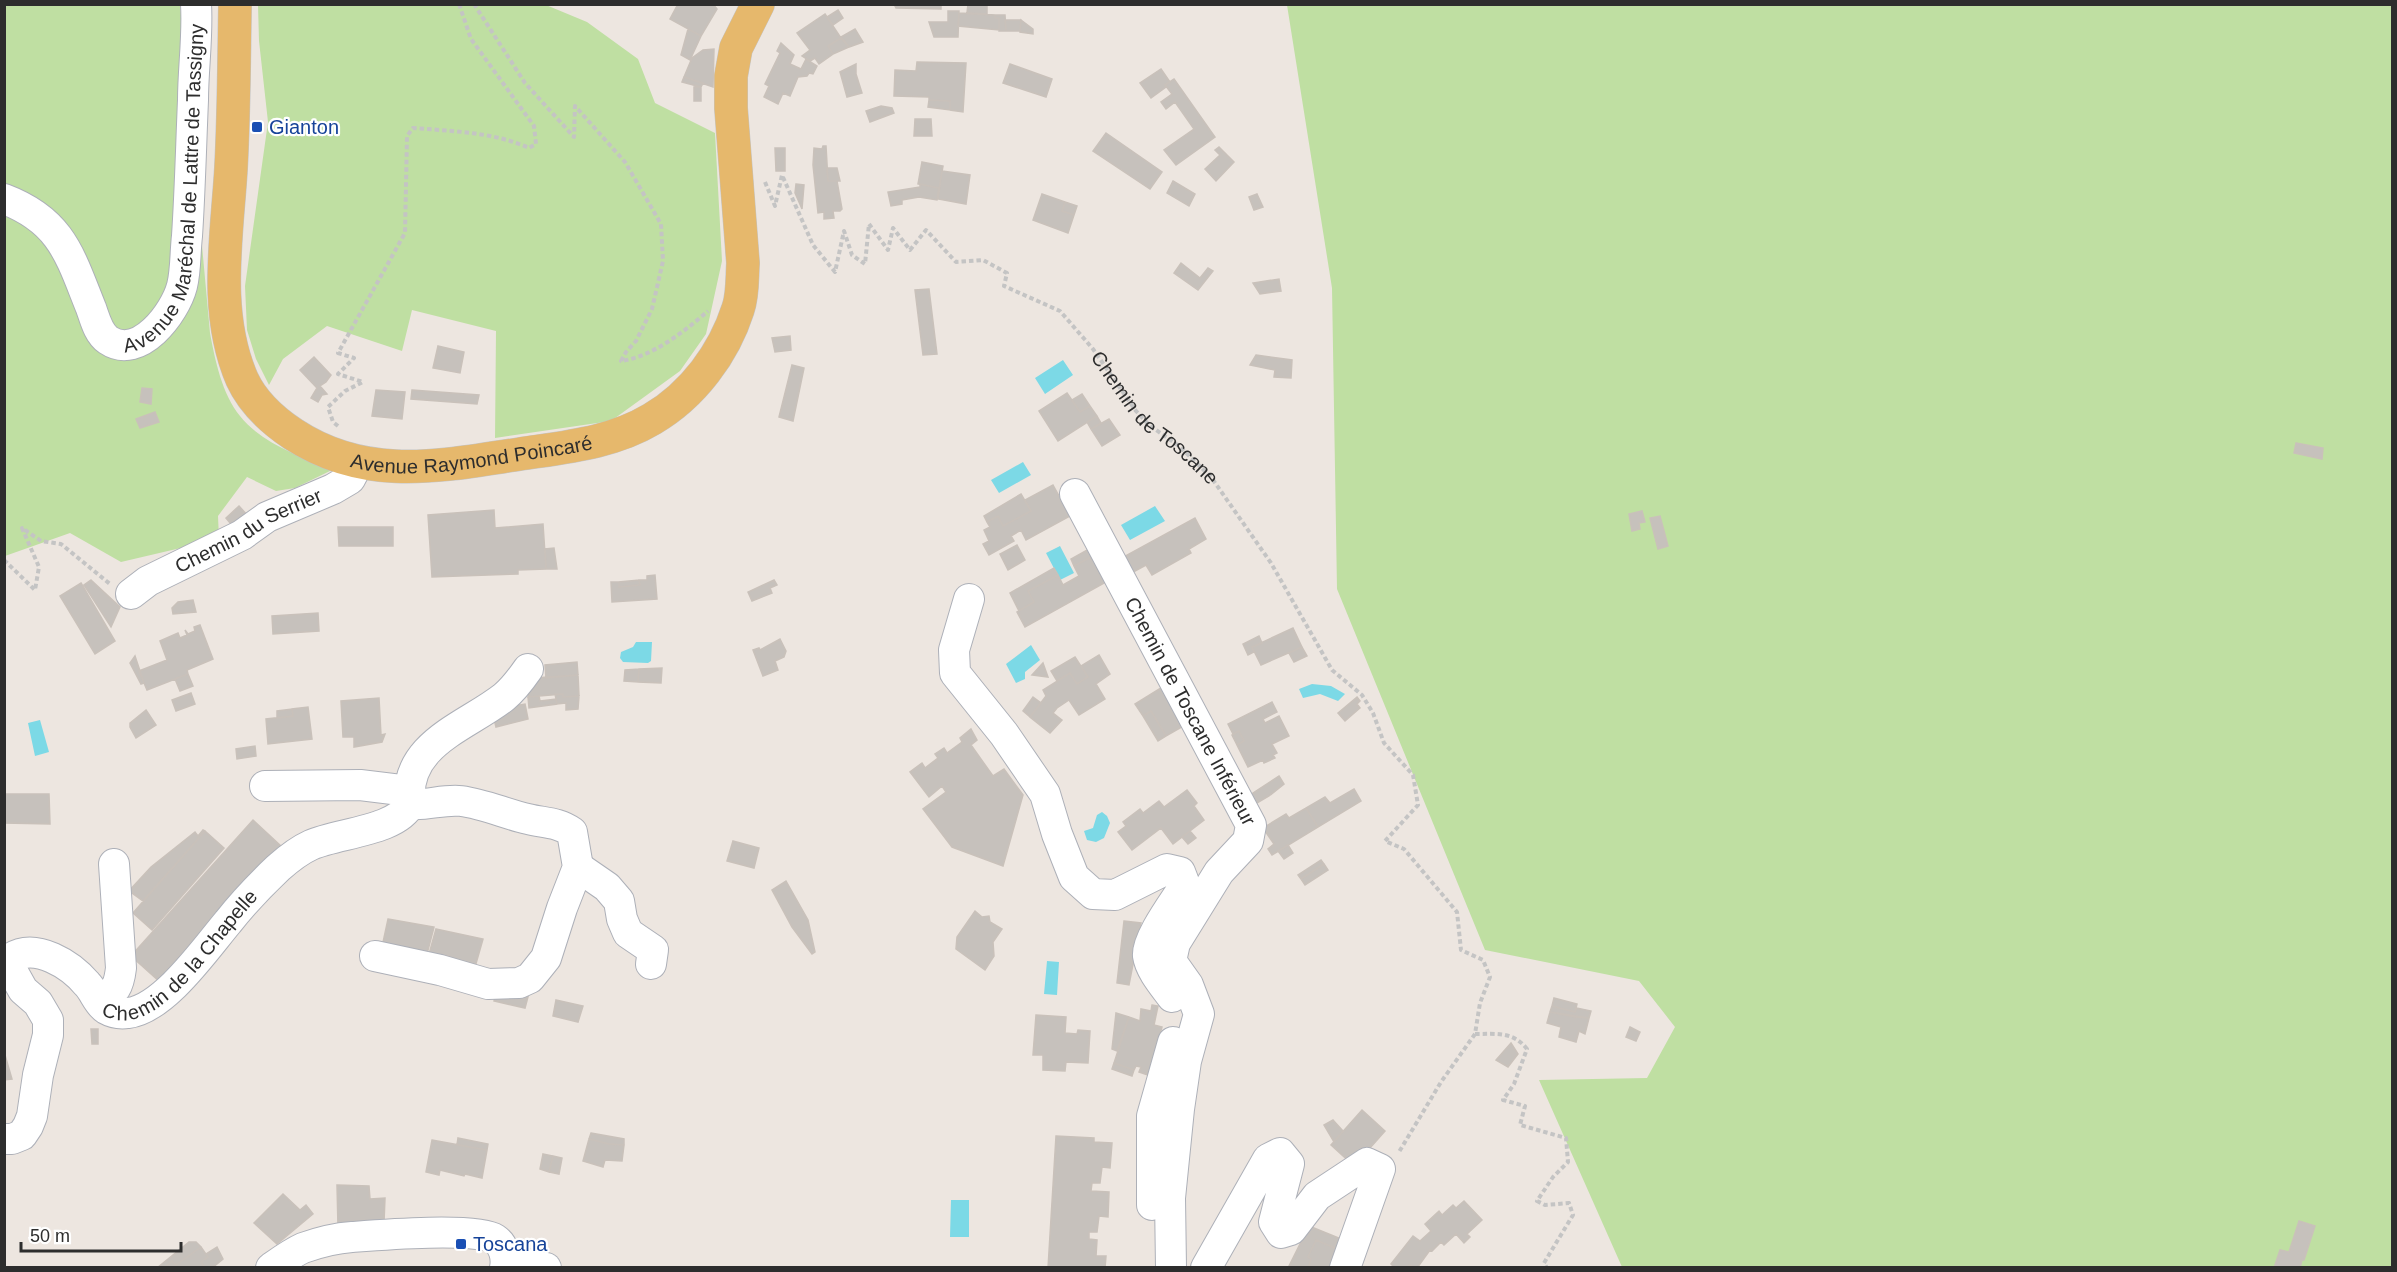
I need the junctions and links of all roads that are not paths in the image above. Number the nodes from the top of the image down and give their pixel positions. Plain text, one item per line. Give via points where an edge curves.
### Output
1 (196, 4) edge
2 (235, 4) edge
3 (758, 4) edge
4 (4, 199) edge
5 (360, 462) junction
6 (1075, 494) dead end
7 (130, 594) road end
8 (969, 599) dead end
9 (528, 669) dead end
10 (265, 786) dead end
11 (409, 798) junction
12 (114, 864) dead end
13 (578, 867) junction
14 (375, 956) dead end
15 (651, 964) dead end
16 (98, 998) junction
17 (4, 1139) edge
18 (506, 1264) edge
19 (271, 1268) edge
20 (546, 1268) edge
21 (1152, 1268) edge
22 (1171, 1268) edge
23 (1206, 1268) edge
24 (1345, 1268) edge

1 - 4 street, Avenue Maréchal de Lattre de Tassigny via 184,277 176,299 157,327 139,342 110,342 102,335 59,237 33,213
2 - 5 main road, Avenue Raymond Poincaré via 224,279 230,337 243,380 256,403 276,423 323,450
3 - 5 main road, Avenue Raymond Poincaré via 736,48 731,76 743,263 739,308 723,343 696,382 668,409 635,428 595,442 441,466 400,468
5 - 7 street, Chemin du Serrier via 350,479 267,517 242,535 148,580
6 - 22 street, Chemin de Toscane Inférieur via 1251,825 1248,841 1219,872 1175,942 1172,962 1188,986 1199,1014 1186,1061 1179,1109 1170,1198
8 - 21 street via 954,650 955,673 1045,794 1074,877 1093,894 1115,895 1167,869 1180,872 1185,885 1151,942 1148,956 1177,1005 1180,1022 1152,1116
9 - 11 street via 503,698 432,744 421,758
10 - 11 street via 360,785
11 - 13 street via 420,805 460,801 562,825 572,832
11 - 16 street, Chemin de la Chapelle via 407,810 387,822 310,845 283,863 192,967 150,1003 130,1013 117,1013 104,1008
12 - 16 street via 121,968 115,990
13 - 14 street via 546,958 530,978 519,983 488,984
13 - 15 street via 608,887 619,901 628,933 653,950
16 - 17 street, Chemin de la Chapelle via 76,973 60,963 29,952 11,958 9,964 23,990 38,1003 48,1020 48,1035 28,1126 22,1135
18 - 19 street via 503,1248 495,1239 477,1233 455,1233 350,1237 302,1248
18 - 20 street
23 - 24 street via 1268,1159 1280,1153 1289,1164 1274,1222 1281,1233 1291,1230 1317,1196 1367,1163 1380,1169

